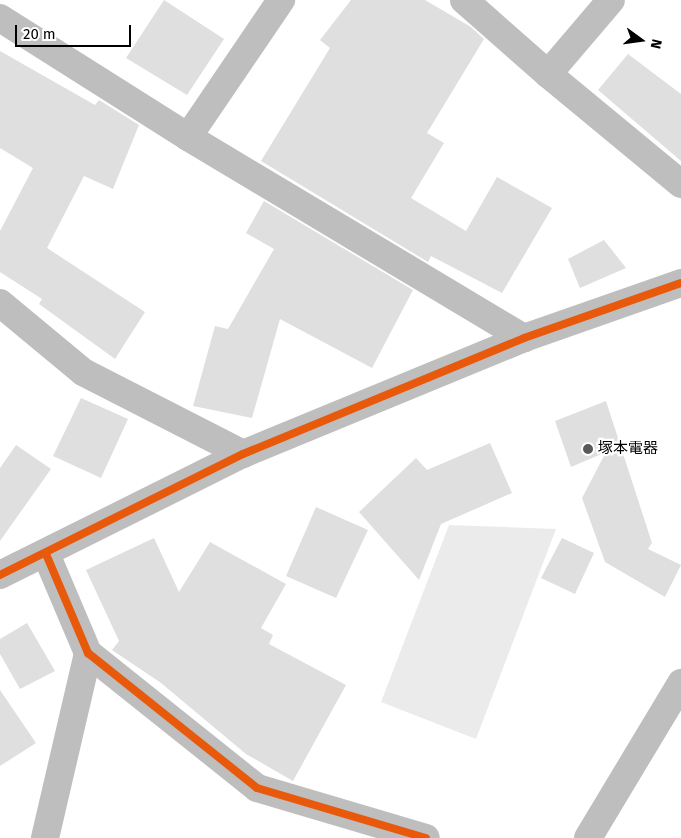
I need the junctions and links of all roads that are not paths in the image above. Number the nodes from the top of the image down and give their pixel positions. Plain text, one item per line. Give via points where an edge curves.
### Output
1 (281, 0) edge
2 (464, 0) edge
3 (611, 0) edge
4 (0, 18) edge
5 (548, 74) junction
6 (188, 137) junction
7 (681, 184) edge
8 (681, 282) edge
9 (0, 303) edge
10 (524, 338) junction
11 (243, 454) junction
12 (46, 554) junction
13 (0, 575) edge
14 (88, 653) junction
15 (681, 683) edge
16 (46, 838) edge
17 (426, 838) edge
18 (588, 838) edge

1 - 6 street
2 - 5 street
3 - 5 street
4 - 6 street
5 - 7 street
6 - 10 street
8 - 10 street
9 - 11 street via 83,372
10 - 11 street
11 - 12 street
12 - 13 street
12 - 14 street
14 - 16 street
14 - 17 street via 257,788
15 - 18 street

